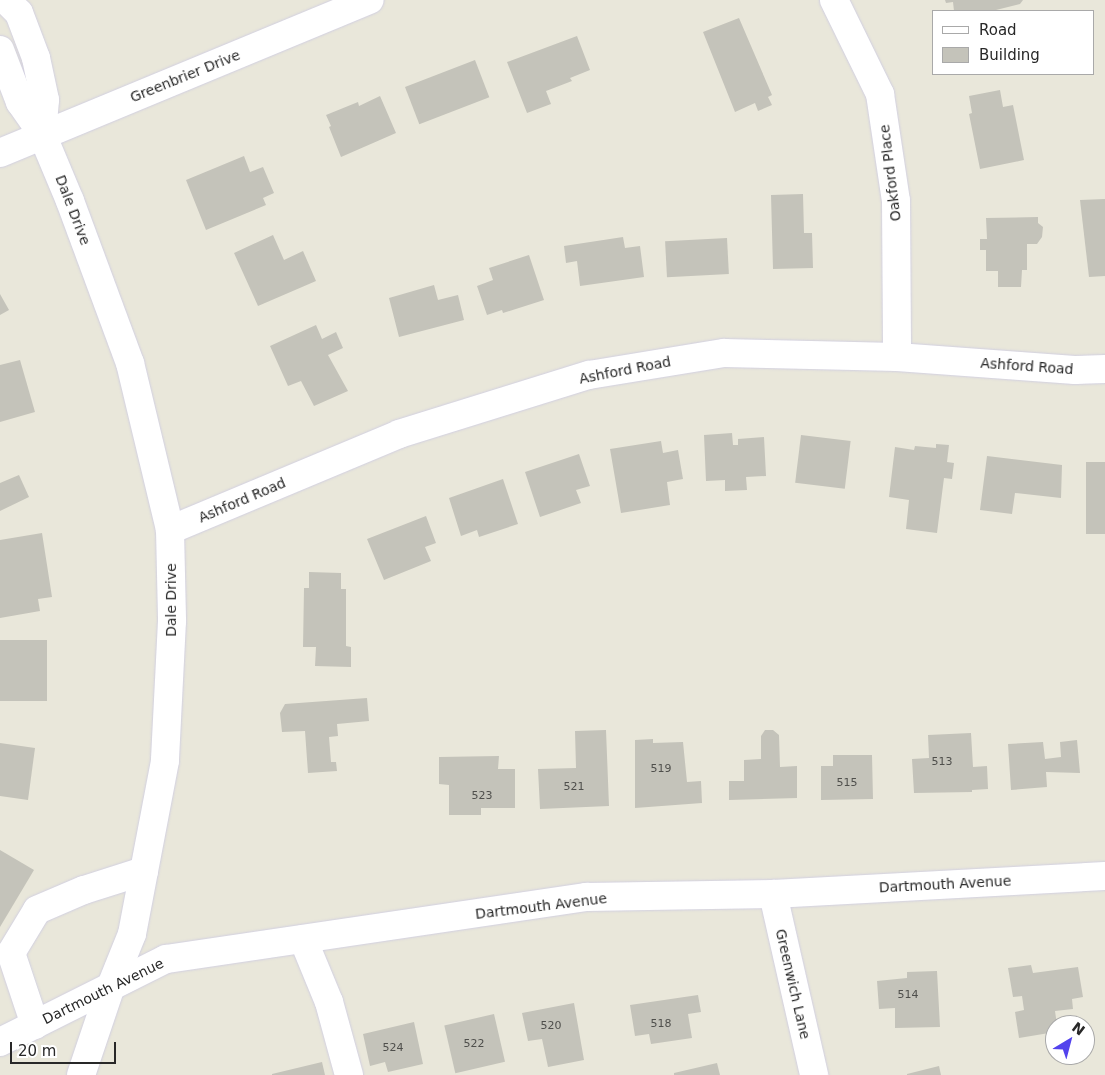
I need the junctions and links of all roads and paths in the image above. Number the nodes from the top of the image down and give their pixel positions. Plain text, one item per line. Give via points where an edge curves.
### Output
1 (6, 0) edge
2 (370, 0) edge
3 (834, 0) edge
4 (0, 50) edge
5 (42, 134) junction
6 (0, 153) edge
7 (897, 357) junction
8 (1105, 368) edge
9 (170, 530) junction
10 (144, 871) junction
11 (1105, 876) edge
12 (773, 894) junction
13 (303, 939) junction
14 (111, 986) junction
15 (34, 1025) junction
16 (0, 1042) edge
17 (81, 1075) edge
18 (348, 1075) edge
19 (814, 1075) edge

1 - 5 street, Dale Drive via 19,13 36,58 45,100
2 - 5 street, Greenbrier Drive
3 - 7 street, Oakford Place via 880,94 896,201
4 - 5 street, Dale Drive via 20,102
5 - 6 street, Greenbrier Drive
5 - 9 street, Dale Drive via 130,363
7 - 8 street, Ashford Road via 1076,370
7 - 9 street, Ashford Road via 724,353 588,375 399,434
9 - 10 street, Dale Drive via 172,620 164,761
10 - 14 street, Dale Drive via 132,934
10 - 15 street via 84,890 37,910 11,953
11 - 12 street, Dartmouth Avenue
12 - 13 street, Dartmouth Avenue via 586,897
12 - 19 street, Greenwich Lane
13 - 14 street, Dartmouth Avenue via 166,959
13 - 18 street via 329,1002
14 - 15 street, Dartmouth Avenue
14 - 17 street, Dale Drive
15 - 16 street, Dartmouth Avenue

